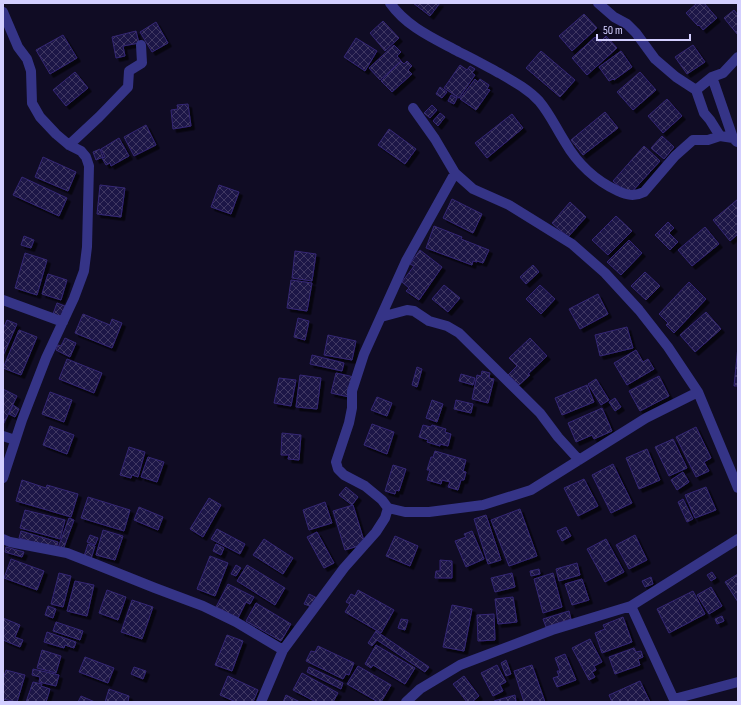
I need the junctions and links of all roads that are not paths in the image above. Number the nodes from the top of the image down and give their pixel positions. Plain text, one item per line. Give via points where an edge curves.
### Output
1 (390, 3) edge
2 (598, 3) edge
3 (610, 7) edge
4 (3, 12) edge
5 (141, 45) dead end
6 (738, 57) edge
7 (712, 77) junction
8 (696, 90) junction
9 (413, 108) dead end
10 (720, 136) junction
11 (736, 140) edge
12 (69, 145) junction
13 (455, 173) junction
14 (3, 300) edge
15 (381, 317) junction
16 (63, 322) junction
17 (698, 392) junction
18 (3, 436) edge
19 (15, 440) junction
20 (579, 460) junction
21 (3, 478) edge
22 (738, 488) edge
23 (388, 508) junction
24 (3, 539) edge
25 (738, 539) edge
26 (631, 606) junction
27 (283, 650) junction
28 (738, 682) edge
29 (674, 701) edge
30 (261, 702) edge
31 (406, 702) edge

1 - 10 street via 409,24 527,91 551,117 579,162 607,186 629,195 644,192 675,156 693,140 708,140
2 - 3 street
3 - 8 street via 614,17 636,33 655,59
4 - 12 street via 31,71 32,103 40,116
5 - 12 street via 142,63 129,71 128,87
6 - 7 street via 723,73
7 - 8 street
7 - 11 street
8 - 10 street via 704,112
9 - 13 street via 436,139
10 - 11 street
12 - 16 street via 81,151 89,166 87,247 84,271
13 - 15 street via 406,261
13 - 17 street via 473,189 509,206 572,244 605,273 668,347
14 - 16 street
15 - 20 street via 407,310 414,311 429,321 447,326 459,333 540,413
15 - 23 street via 364,354 352,391 349,423 336,462 344,475 365,486
16 - 19 street via 46,358
17 - 20 street via 646,418
17 - 22 street
18 - 19 street
19 - 21 street
20 - 23 street via 531,490 483,505 430,512 405,512
23 - 27 street via 376,532 344,568
24 - 27 street via 67,553 203,606
25 - 26 street
26 - 29 street
26 - 31 street via 552,630 460,665 420,689
27 - 30 street
28 - 29 street

